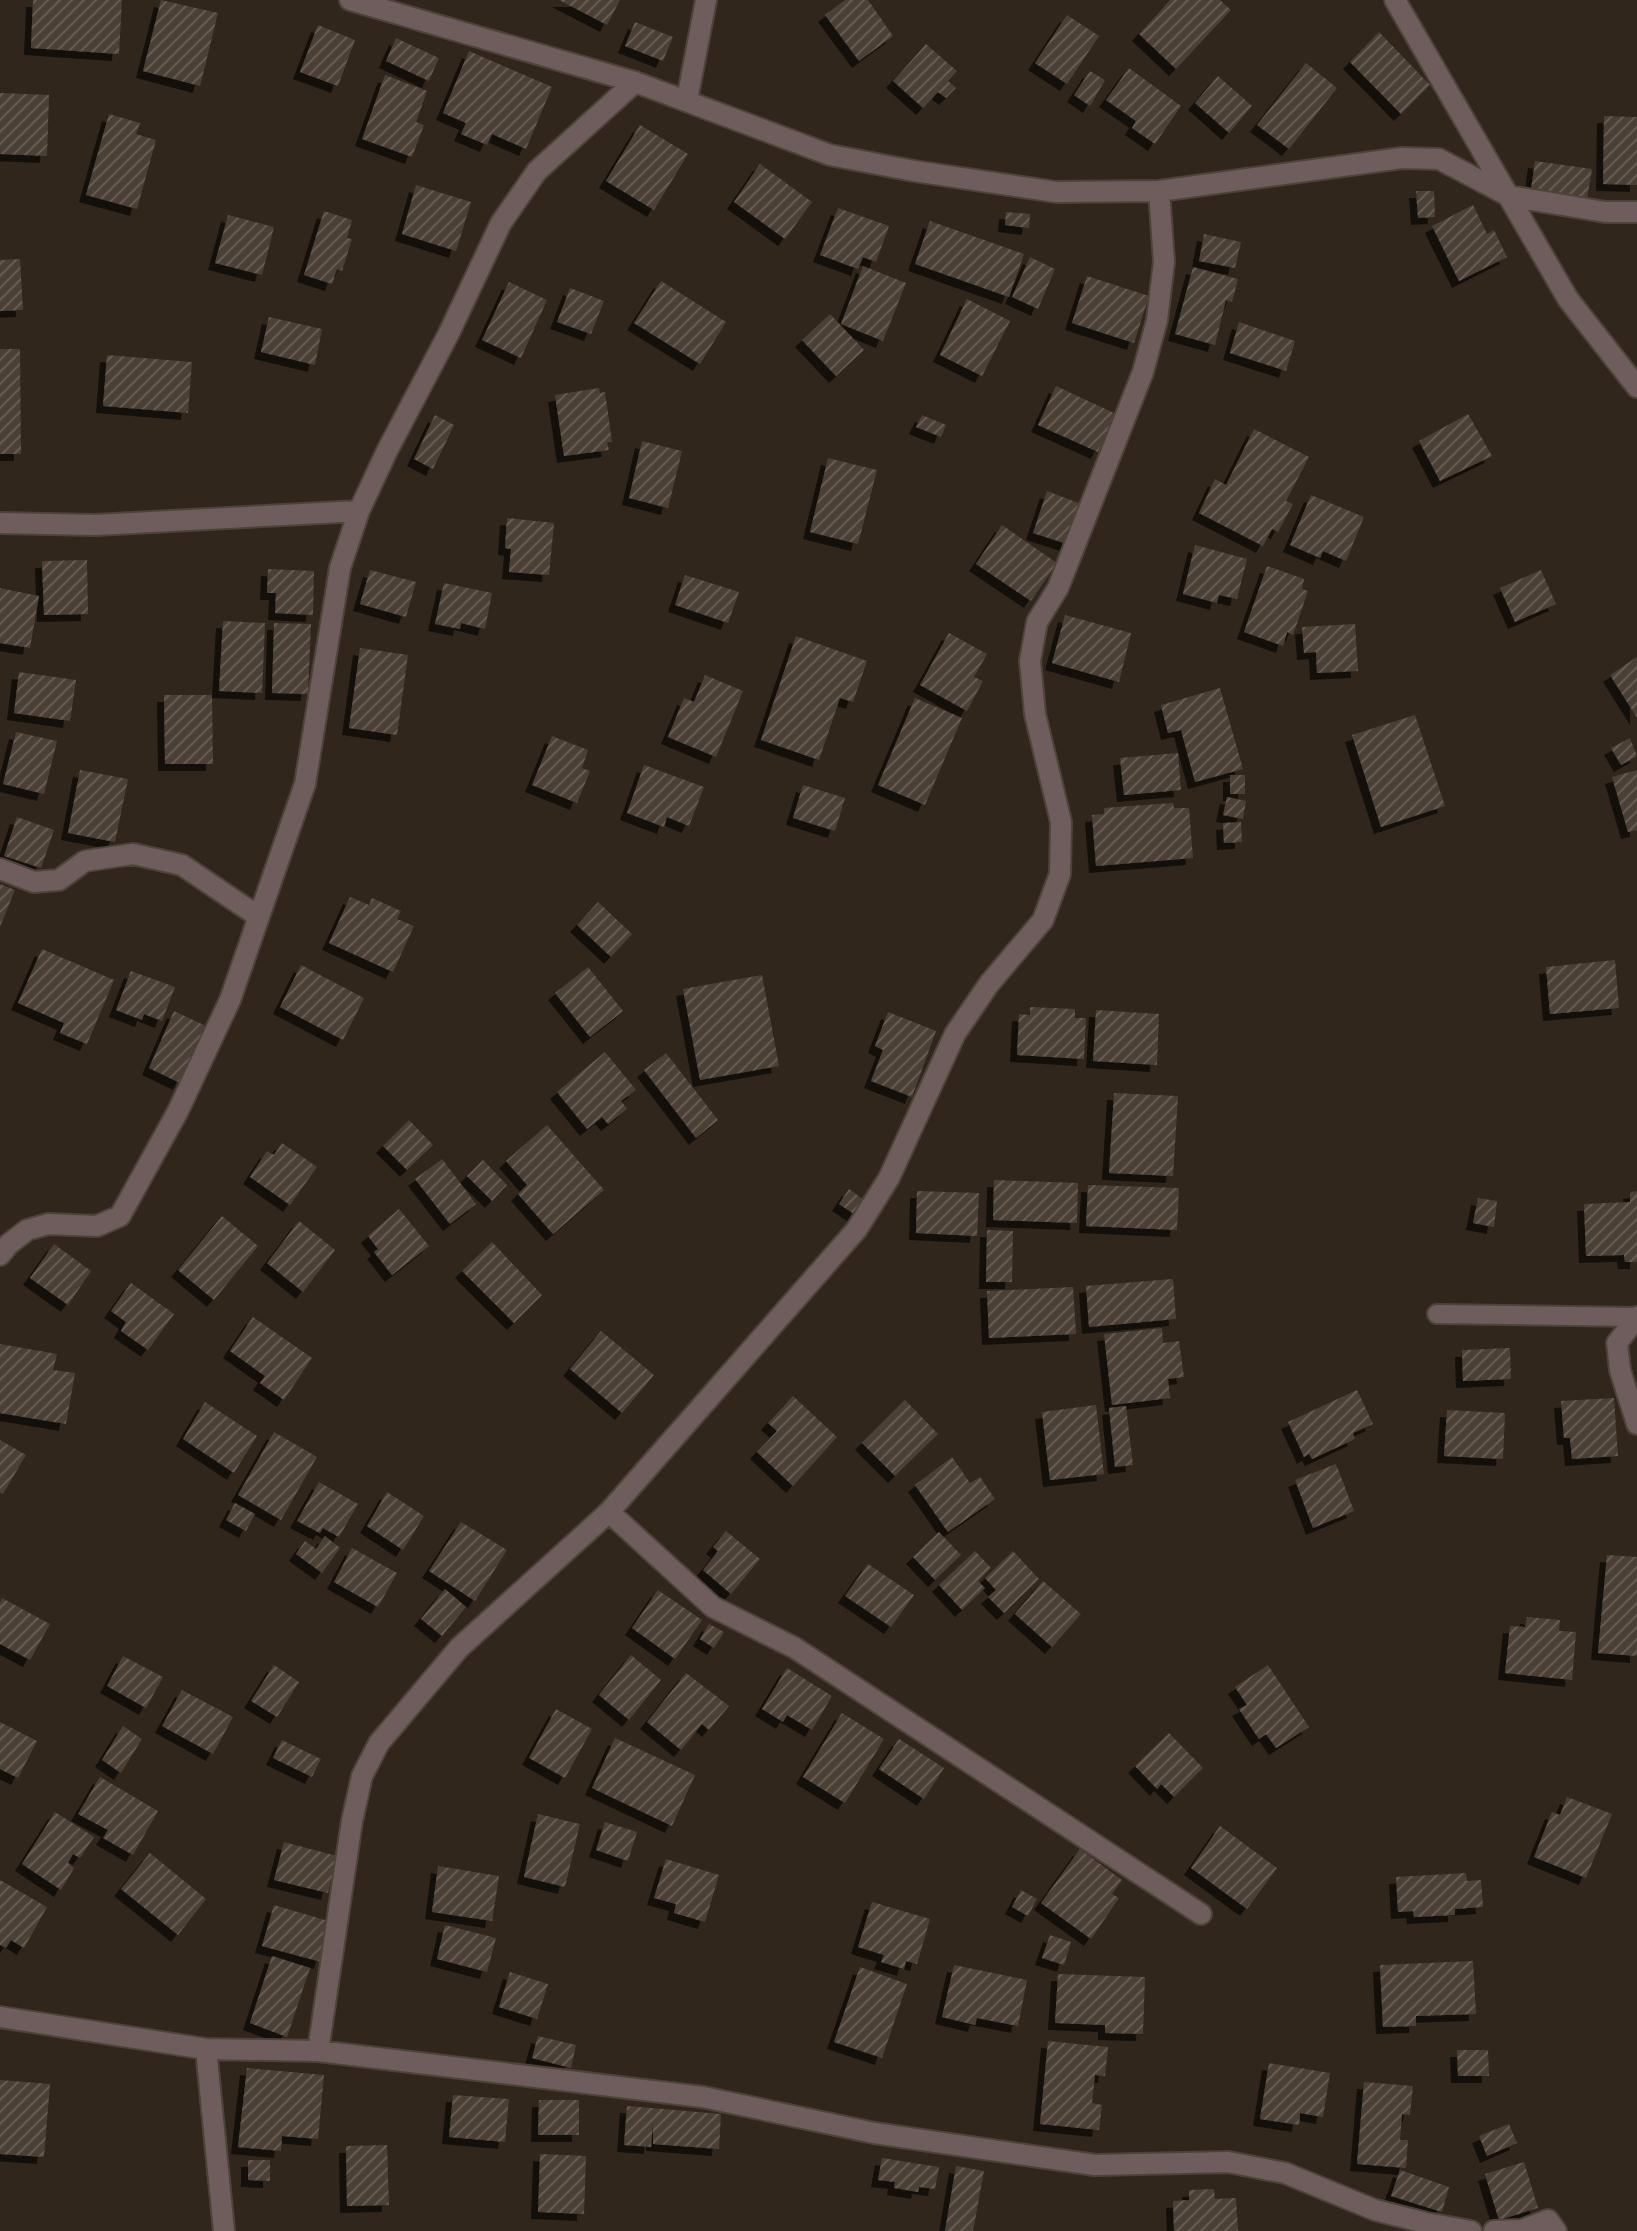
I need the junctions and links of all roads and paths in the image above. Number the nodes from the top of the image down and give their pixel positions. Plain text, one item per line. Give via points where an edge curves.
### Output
1 (350, 0) edge
2 (706, 0) edge
3 (1395, 0) edge
4 (635, 82) junction
5 (687, 100) junction
6 (1159, 191) junction
7 (1509, 196) junction
8 (1637, 212) edge
9 (1637, 387) edge
10 (359, 511) junction
11 (0, 523) edge
12 (0, 869) edge
13 (259, 917) junction
14 (0, 1255) edge
15 (1437, 1314) dead end
16 (1636, 1317) edge
17 (1637, 1424) edge
18 (609, 1512) junction
19 (1201, 1914) dead end
20 (0, 2017) edge
21 (206, 2049) junction
22 (318, 2051) junction
23 (1427, 2227) edge
24 (224, 2231) edge
25 (1471, 2231) edge
26 (1494, 2231) edge
27 (1556, 2231) edge

1 - 4 street
2 - 5 street
3 - 7 street
4 - 5 street
4 - 10 street via 537,171 501,223
5 - 6 street via 844,158 1056,192
6 - 7 street via 1402,158 1439,159
6 - 18 street via 1164,262 1157,320 1143,372 1058,588 1037,622 1030,661 1035,714 1061,822 1060,874 1043,920 955,1034 889,1178 857,1229
7 - 8 street
7 - 9 street via 1568,299
10 - 11 street via 95,525
10 - 13 street via 340,568 305,784
12 - 13 street via 34,882 59,880 85,861 133,854 182,865
13 - 14 street via 230,1000 178,1111 120,1216 97,1226 48,1224 27,1230
15 - 16 lane
16 - 17 street via 1617,1343
18 - 19 street via 713,1607 795,1648
18 - 22 street via 459,1648 379,1743 362,1776 352,1821
20 - 21 street
21 - 22 street
21 - 24 street
22 - 23 street via 703,2097 874,2133 1095,2165 1228,2162 1285,2173
23 - 25 street
26 - 27 street via 1522,2230 1548,2220

